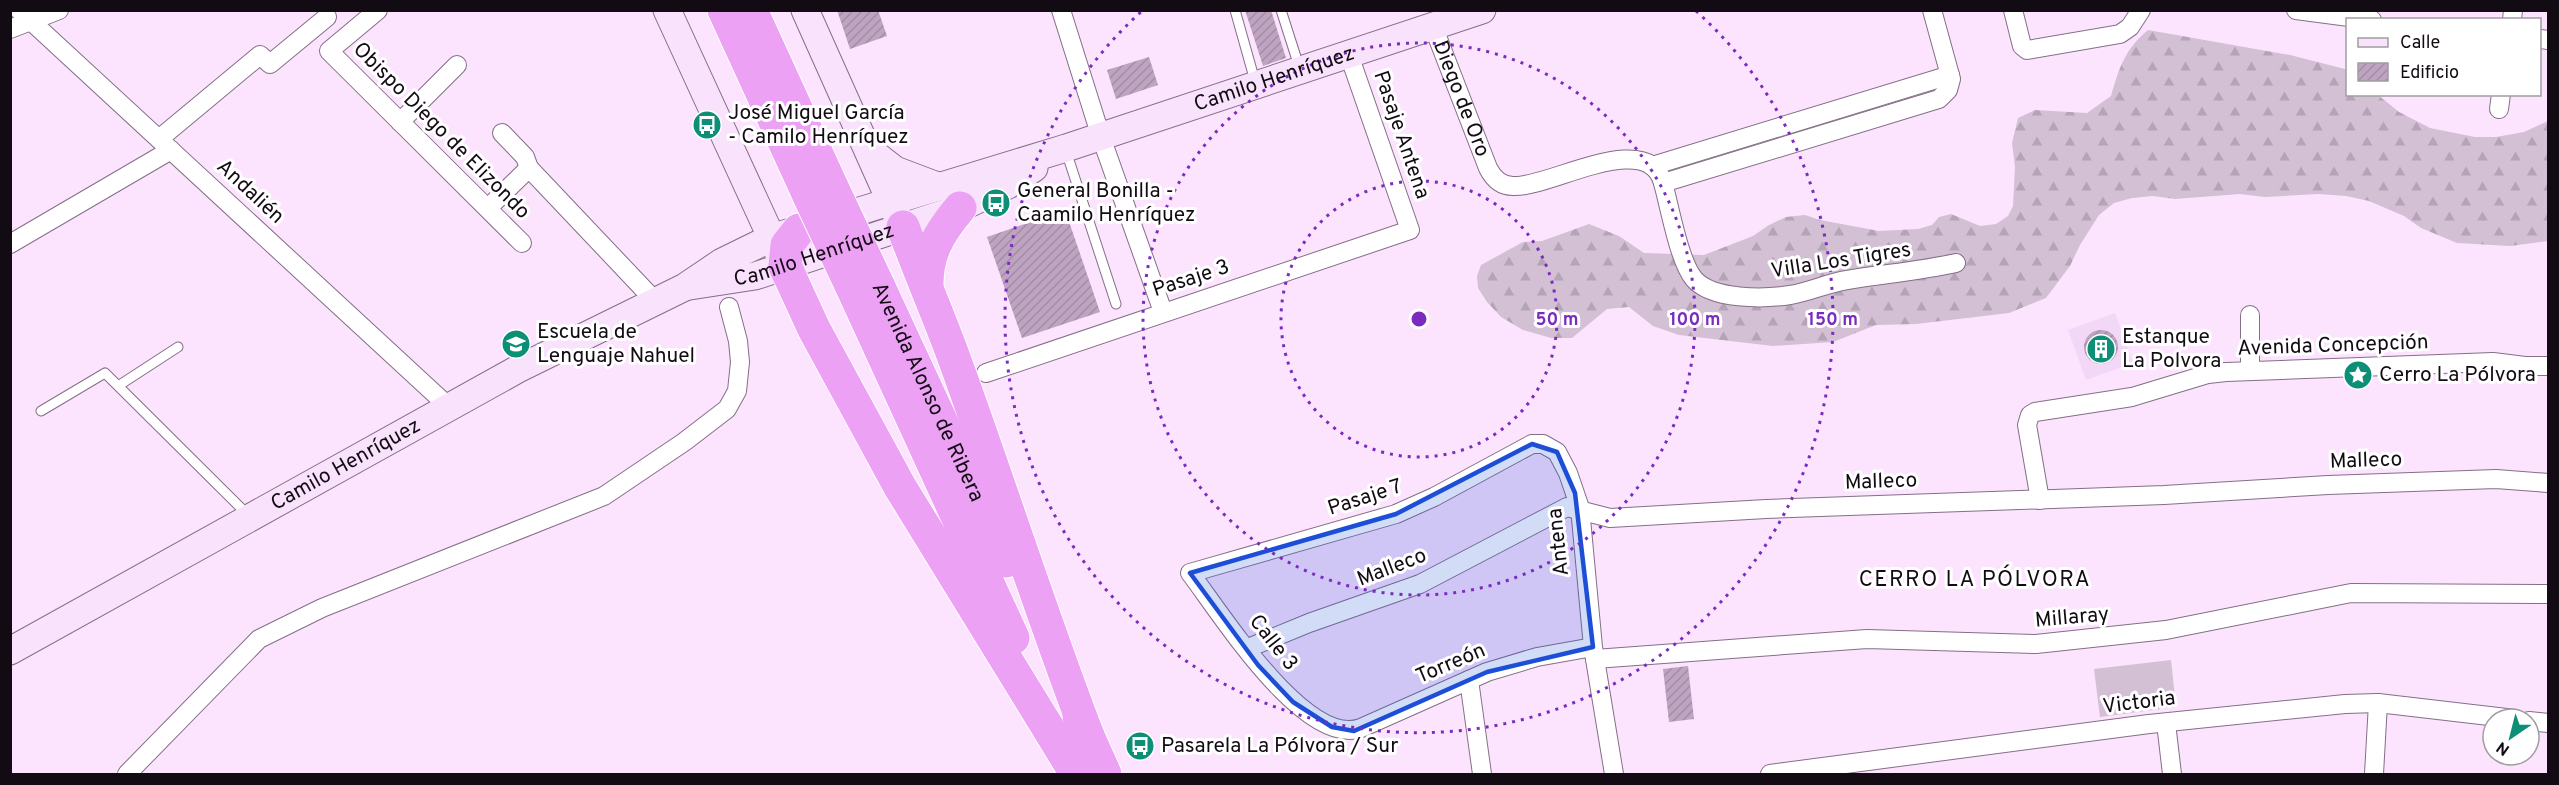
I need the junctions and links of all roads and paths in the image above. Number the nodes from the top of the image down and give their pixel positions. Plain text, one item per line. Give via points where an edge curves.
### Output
1 (59, 10) edge
2 (378, 10) edge
3 (667, 10) edge
4 (724, 10) edge
5 (751, 10) edge
6 (805, 10) edge
7 (1061, 10) edge
8 (1235, 10) edge
9 (1482, 10) edge
10 (1932, 10) edge
11 (2013, 10) edge
12 (2141, 10) edge
13 (2296, 10) edge
14 (1278, 13) edge
15 (324, 14) edge
16 (25, 16) edge
17 (1431, 18) edge
18 (2357, 18) edge
19 (1249, 24) dead end
20 (1239, 27) junction
21 (10, 29) edge
22 (345, 38) junction
23 (1256, 45) dead end
24 (1246, 49) junction
25 (1349, 55) junction
26 (1297, 57) junction
27 (1261, 60) dead end
28 (456, 65) dead end
29 (1950, 75) junction
30 (1249, 76) junction
31 (400, 122) junction
32 (502, 134) dead end
33 (1101, 136) junction
34 (165, 145) junction
35 (1066, 148) junction
36 (868, 149) junction
37 (1652, 166) junction
38 (529, 168) junction
39 (1663, 183) junction
40 (821, 192) junction
41 (950, 197) junction
42 (488, 208) junction
43 (889, 222) junction
44 (1410, 230) joint
45 (522, 243) dead end
46 (10, 244) edge
47 (785, 245) junction
48 (1956, 263) dead end
49 (927, 290) junction
50 (867, 291) junction
51 (655, 301) junction
52 (1116, 304) dead end
53 (729, 307) dead end
54 (1163, 312) junction
55 (2250, 315) dead end
56 (178, 347) dead end
57 (2548, 366) edge
58 (2250, 371) junction
59 (986, 373) dead end
60 (118, 386) junction
61 (449, 407) junction
62 (41, 411) dead end
63 (1543, 444) joint
64 (2548, 483) edge
65 (2040, 500) junction
66 (1580, 508) junction
67 (250, 518) junction
68 (1190, 573) joint
69 (2548, 594) edge
70 (12, 646) edge
71 (1248, 648) junction
72 (1594, 653) junction
73 (1469, 680) junction
74 (2378, 703) junction
75 (2481, 715) edge
76 (2166, 723) junction
77 (1332, 727) joint
78 (1088, 736) junction
79 (1073, 771) edge
80 (128, 774) edge
81 (1105, 774) edge
82 (1482, 774) edge
83 (1614, 774) edge
84 (1770, 774) edge
85 (2172, 774) edge
86 (2374, 774) edge

1 - 16 street
2 - 22 street
3 - 47 main road
4 - 40 highway, Avenida Alonso de Ribera
5 - 40 highway, Avenida Alonso de Ribera
6 - 36 main road
7 - 33 street
8 - 20 lane
9 - 17 main road, Camilo Henríquez
10 - 29 street
11 - 12 street via 2022,46 2027,50 2120,34
13 - 18 street
14 - 26 lane via 1284,36
15 - 22 street
15 - 34 street via 270,64 260,54
16 - 21 street
16 - 34 street, Andalién
17 - 25 main road, Camilo Henríquez
17 - 37 street, Diego de Oro via 1488,168 1501,183 1519,186 1605,163 1636,161
19 - 20 lane
20 - 24 lane
22 - 31 street, Obispo Diego de Elizondo via 329,51
23 - 24 lane
24 - 30 lane
25 - 26 main road, Camilo Henríquez
25 - 44 street, Pasaje Antena
26 - 30 main road, Camilo Henríquez
27 - 30 lane
28 - 31 street
29 - 37 street
29 - 39 street via 1948,90 1939,99
30 - 33 main road, Camilo Henríquez
31 - 42 street, Obispo Diego de Elizondo
32 - 38 street via 525,157
33 - 35 main road, Camilo Henríquez
33 - 54 street
34 - 46 street
34 - 61 street, Andalién
35 - 41 main road, Camilo Henríquez via 1008,185
35 - 52 lane
36 - 41 main road via 895,170
36 - 43 main road
37 - 39 street, Villa Los Tigres
38 - 42 street
38 - 51 street
39 - 48 street, Villa Los Tigres via 1686,266 1710,292 1735,297 1790,295 1832,282
40 - 50 highway, Avenida Alonso de Ribera, bridge
41 - 43 main road, Camilo Henríquez
41 - 49 highway via 945,226 932,248
42 - 45 street, Obispo Diego de Elizondo
43 - 47 main road, Camilo Henríquez
43 - 47 main road, Camilo Henríquez
43 - 49 highway
44 - 54 street, Pasaje 3
47 - 51 main road, Camilo Henríquez via 747,278 685,287
47 - 79 highway via 814,329 895,478
49 - 78 highway
50 - 78 highway, Avenida Alonso de Ribera
50 - 79 highway, Avenida Alonso de Ribera
51 - 61 main road, Camilo Henríquez
53 - 80 street via 740,362 737,392 728,409 604,496 322,608 259,639
54 - 59 street, Pasaje 3
55 - 58 street
56 - 60 lane
57 - 58 street, Avenida Concepción via 2493,362
58 - 65 street, Avenida Concepción via 2208,374 2142,395 2036,411 2027,425
60 - 62 lane via 105,373
60 - 67 lane
61 - 67 main road, Camilo Henríquez
63 - 66 street, Antena via 1557,452
63 - 68 street, Pasaje 7 via 1532,444 1396,514
64 - 65 street, Malleco via 2496,479 2402,482
65 - 66 street, Malleco via 1610,518
66 - 71 street, Malleco via 1558,510 1420,584
66 - 72 street, Antena
67 - 70 main road, Camilo Henríquez
68 - 71 street, Calle 3
69 - 72 street, Millaray via 2351,593 2166,630 2036,644 1867,639
71 - 77 street, Calle 3 via 1270,680 1293,702
72 - 73 street, Torreón via 1526,660
72 - 83 street, Antena
73 - 77 street, Torreón via 1354,731
73 - 82 street
74 - 75 street, Victoria
74 - 76 street, Victoria
74 - 86 street
76 - 84 street, Victoria
76 - 85 street
78 - 81 highway, Avenida Alonso de Ribera

